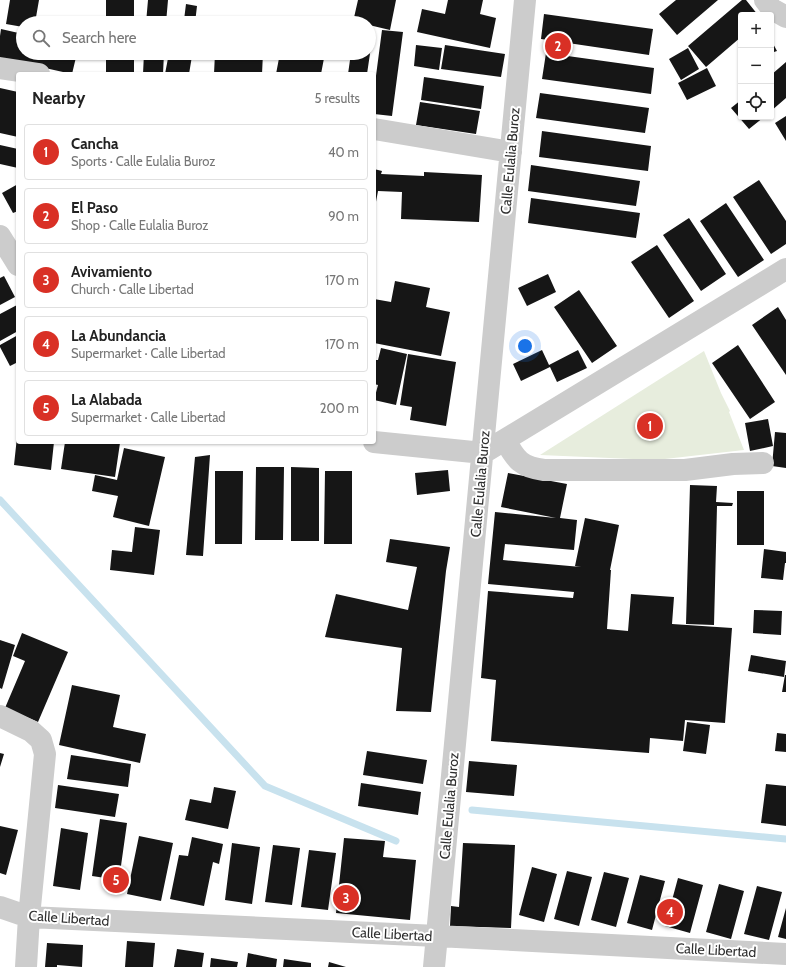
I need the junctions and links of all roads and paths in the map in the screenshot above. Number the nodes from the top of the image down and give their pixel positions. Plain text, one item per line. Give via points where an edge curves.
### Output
1 (525, 0) edge
2 (765, 0) edge
3 (786, 18) edge
4 (0, 68) edge
5 (26, 72) edge
6 (376, 129) edge
7 (511, 152) junction
8 (0, 236) edge
9 (16, 262) edge
10 (786, 269) edge
11 (505, 440) junction
12 (376, 442) edge
13 (483, 453) junction
14 (763, 463) dead end
15 (0, 716) edge
16 (0, 907) edge
17 (29, 917) junction
18 (437, 936) junction
19 (786, 954) edge
20 (26, 967) edge
21 (434, 967) edge

1 - 7 street, Calle Eulalia Buroz
2 - 3 street via 772,9
4 - 5 street
6 - 7 street
7 - 13 street, Calle Eulalia Buroz
8 - 9 street
10 - 11 street
11 - 13 street
11 - 14 street via 519,460 526,465 544,470 684,470
12 - 13 street
13 - 18 street, Calle Eulalia Buroz
15 - 17 street via 36,735 41,740 45,754
16 - 17 street, Calle Libertad
17 - 18 street, Calle Libertad
17 - 20 street
18 - 19 street, Calle Libertad
18 - 21 street, Calle Eulalia Buroz

